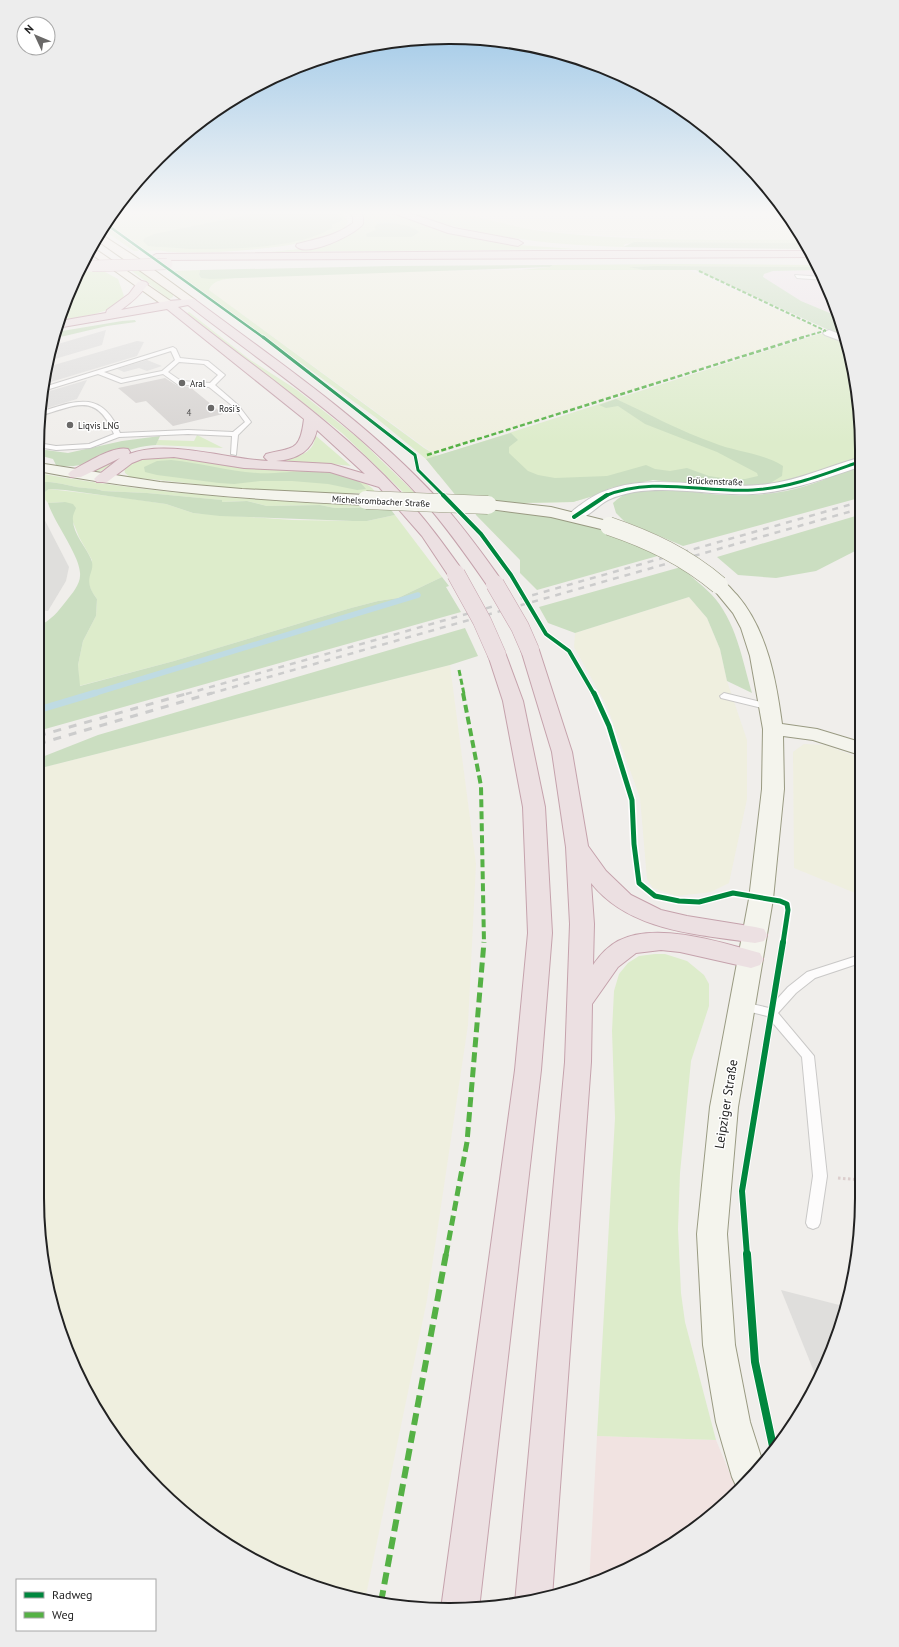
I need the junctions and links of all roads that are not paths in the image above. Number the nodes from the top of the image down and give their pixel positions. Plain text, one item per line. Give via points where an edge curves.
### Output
1 (138, 289) edge
2 (148, 289) edge
3 (175, 289) edge
4 (190, 300) junction
5 (168, 304) junction
6 (97, 318) junction
7 (65, 324) edge
8 (195, 327) junction
9 (829, 333) dead end
10 (839, 337) edge
11 (178, 360) junction
12 (99, 372) junction
13 (164, 372) junction
14 (211, 385) junction
15 (49, 387) edge
16 (46, 412) edge
17 (311, 419) junction
18 (235, 434) junction
19 (118, 435) junction
20 (44, 446) edge
21 (234, 454) junction
22 (855, 463) edge
23 (44, 468) edge
24 (76, 474) junction
25 (102, 479) junction
26 (384, 484) junction
27 (574, 517) junction
28 (724, 696) dead end
29 (772, 718) junction
30 (855, 747) edge
31 (577, 847) junction
32 (753, 947) junction
33 (855, 961) edge
34 (581, 1001) junction
35 (757, 1010) junction
36 (813, 1223) dead end
37 (748, 1471) edge
38 (534, 1594) edge
39 (461, 1603) edge

1 - 6 highway via 122,305
2 - 5 main road
3 - 4 main road
4 - 5 highway
4 - 31 highway, bridge via 323,402 410,478 480,560 520,627 530,650 562,752
5 - 6 highway
5 - 8 highway
6 - 7 highway
6 - 8 highway via 166,319
8 - 17 highway
9 - 10 street
11 - 12 lane via 173,348
11 - 13 lane
11 - 14 lane via 206,362 222,375
12 - 13 lane via 121,381
12 - 15 lane
13 - 14 lane via 179,383
14 - 18 lane via 236,406 248,422
16 - 19 lane via 70,404 98,405 113,420
17 - 21 highway via 310,435 296,452 284,457 265,458
17 - 26 highway via 358,458
18 - 19 lane via 188,432
18 - 21 lane
19 - 20 lane via 90,446
21 - 24 highway via 175,447 145,448 112,456
22 - 27 street, Brückenstraße via 787,486 752,490 661,486 636,488 606,495
23 - 24 main road, Michelsrombacher Straße
24 - 25 main road, Michelsrombacher Straße
25 - 26 highway via 127,460 140,455 174,453 244,464 331,468
25 - 27 main road, Michelsrombacher Straße, bridge via 201,491 528,509
26 - 39 highway, bridge via 447,560 482,621 513,701 534,806 540,933 527,1077
27 - 29 main road, Michelsrombacher Straße, bridge via 609,526 665,546 692,562 719,586 741,611 750,628 759,656
28 - 29 lane
29 - 30 main road via 798,730 819,734
29 - 32 main road, Leipziger Straße via 773,789
31 - 32 highway via 603,883 622,901 637,910 682,922
31 - 34 highway via 582,924
32 - 34 highway via 667,942 637,944 625,948 615,956
32 - 35 main road, Leipziger Straße
33 - 35 lane via 811,975 792,990
34 - 38 highway
35 - 36 lane via 808,1056 820,1176
35 - 37 main road, Leipziger Straße via 724,1107 712,1234 719,1345 733,1422

